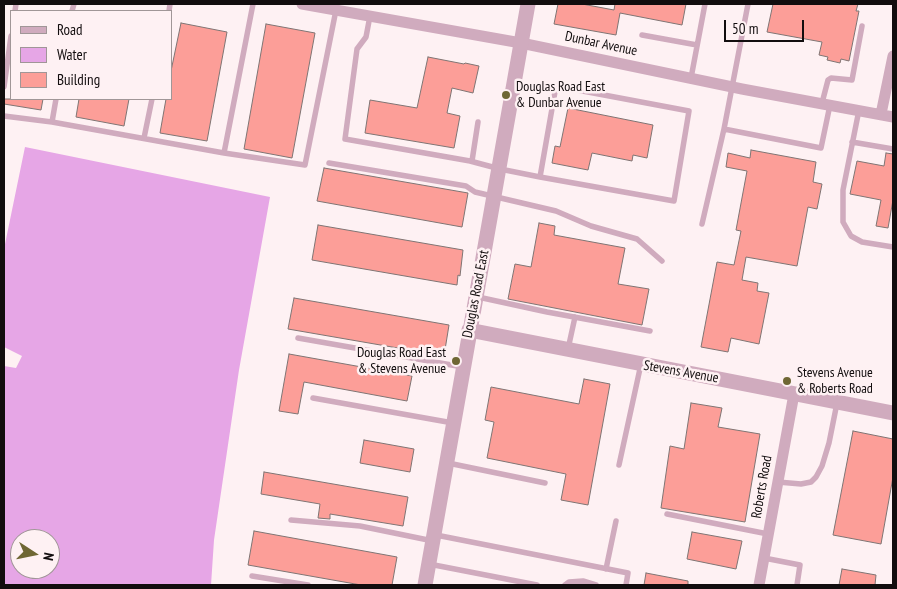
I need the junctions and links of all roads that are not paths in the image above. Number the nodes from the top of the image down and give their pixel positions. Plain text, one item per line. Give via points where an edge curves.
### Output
1 (253, 4) edge
2 (302, 4) edge
3 (528, 4) edge
4 (705, 4) edge
5 (748, 4) edge
6 (344, 9) edge
7 (370, 16) junction
8 (862, 26) dead end
9 (642, 35) dead end
10 (10, 43) edge
11 (521, 43) junction
12 (697, 45) junction
13 (893, 56) edge
14 (691, 78) junction
15 (732, 87) junction
16 (4, 88) edge
17 (56, 100) edge
18 (152, 100) edge
19 (826, 104) junction
20 (859, 110) junction
21 (887, 115) edge
22 (4, 116) edge
23 (52, 122) junction
24 (478, 122) dead end
25 (724, 129) junction
26 (144, 138) junction
27 (852, 142) junction
28 (893, 149) edge
29 (224, 153) junction
30 (472, 161) junction
31 (329, 163) dead end
32 (500, 169) junction
33 (540, 177) junction
34 (495, 197) junction
35 (702, 224) dead end
36 (893, 246) edge
37 (662, 261) dead end
38 (476, 296) junction
39 (575, 317) junction
40 (469, 330) junction
41 (650, 331) dead end
42 (298, 338) dead end
43 (568, 351) junction
44 (641, 364) junction
45 (463, 367) junction
46 (794, 394) junction
47 (313, 398) dead end
48 (837, 403) junction
49 (893, 413) edge
50 (453, 424) junction
51 (446, 463) junction
52 (619, 465) dead end
53 (778, 482) junction
54 (546, 483) dead end
55 (667, 514) dead end
56 (291, 520) dead end
57 (616, 521) dead end
58 (768, 534) junction
59 (433, 538) junction
60 (764, 558) junction
61 (429, 564) junction
62 (606, 569) junction
63 (252, 576) dead end
64 (308, 585) edge
65 (425, 585) edge
66 (537, 585) edge
67 (565, 585) edge
68 (596, 585) edge
69 (626, 585) edge
70 (759, 585) edge
71 (797, 585) edge

1 - 29 lane
2 - 6 street, Dunbar Avenue
3 - 11 street, Douglas Road East
4 - 12 lane
5 - 15 lane
6 - 7 street, Dunbar Avenue
6 - 29 lane via 305,165
7 - 11 street, Dunbar Avenue
7 - 30 lane via 366,37 357,49 344,138
8 - 19 lane via 852,80 828,80
9 - 12 lane
10 - 16 lane
11 - 14 street, Dunbar Avenue
11 - 32 street, Douglas Road East
12 - 14 lane
13 - 21 street
14 - 15 street, Dunbar Avenue
15 - 19 street, Dunbar Avenue
15 - 25 lane
17 - 23 lane
18 - 26 lane
19 - 20 street, Dunbar Avenue
19 - 25 lane via 821,148
20 - 21 street, Dunbar Avenue
20 - 27 lane
22 - 23 lane
23 - 26 lane
24 - 30 lane
25 - 35 lane
26 - 29 lane
27 - 28 lane
27 - 36 lane via 843,190 843,222 851,236 862,242
30 - 32 lane
31 - 34 lane via 466,186
32 - 33 lane
32 - 34 street, Douglas Road East
33 - 33 lane via 674,201 689,111 556,86
34 - 37 lane via 556,211 591,226 637,239
34 - 38 street, Douglas Road East
38 - 39 lane
38 - 40 street, Douglas Road East
39 - 41 lane
39 - 43 lane
40 - 43 street, Stevens Avenue
40 - 45 street, Douglas Road East
42 - 45 lane
43 - 44 street, Stevens Avenue
44 - 46 street, Stevens Avenue
44 - 52 lane
45 - 50 street, Douglas Road East
46 - 48 street, Stevens Avenue
46 - 53 street, Roberts Road
47 - 50 lane
48 - 49 street, Stevens Avenue
48 - 53 lane via 829,443 816,477 801,484
50 - 51 street, Douglas Road East
51 - 54 lane
51 - 59 street, Douglas Road East
53 - 58 street, Roberts Road
55 - 58 lane
56 - 59 lane via 360,526
57 - 62 lane
58 - 60 street, Roberts Road
59 - 61 street, Douglas Road East
59 - 62 lane
60 - 70 street, Roberts Road
60 - 71 lane via 800,565
61 - 65 street, Douglas Road East
61 - 66 lane
62 - 69 lane via 628,573
63 - 64 lane
67 - 68 lane via 583,581

